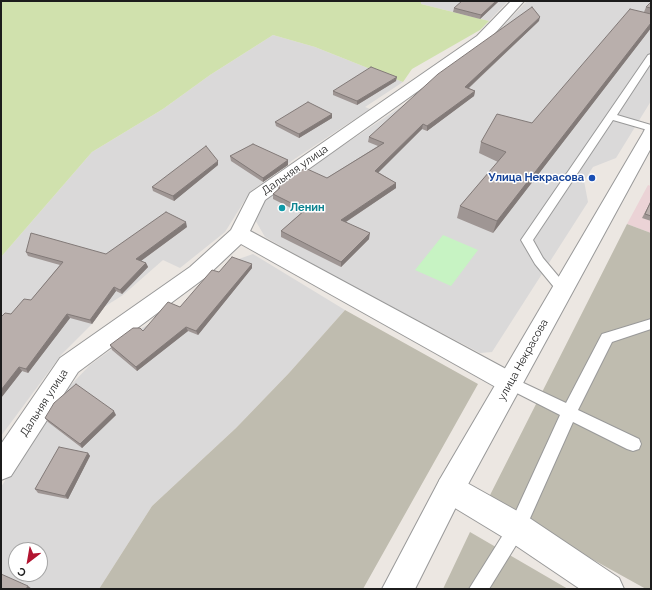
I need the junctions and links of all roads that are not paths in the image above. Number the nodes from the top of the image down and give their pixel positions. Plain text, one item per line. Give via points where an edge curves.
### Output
1 (518, 1) edge
2 (651, 57) edge
3 (611, 116) junction
4 (651, 128) edge
5 (651, 133) edge
6 (239, 234) junction
7 (563, 289) junction
8 (651, 324) edge
9 (510, 383) junction
10 (569, 413) junction
11 (633, 444) dead end
12 (1, 467) edge
13 (450, 489) junction
14 (517, 528) junction
15 (398, 589) edge
16 (478, 589) edge
17 (608, 589) edge

1 - 6 street, Дальняя улица via 482,39 257,197
2 - 3 lane
3 - 4 lane
3 - 7 lane via 527,240 539,261
5 - 7 street, улица Некрасова
6 - 9 street
6 - 12 street, Дальняя улица via 198,272 69,365
7 - 9 street, улица Некрасова
8 - 10 lane via 607,338
9 - 10 lane
9 - 13 street, улица Некрасова
10 - 11 lane
10 - 14 lane
13 - 14 street
13 - 15 street, улица Некрасова
14 - 16 lane
14 - 17 street

